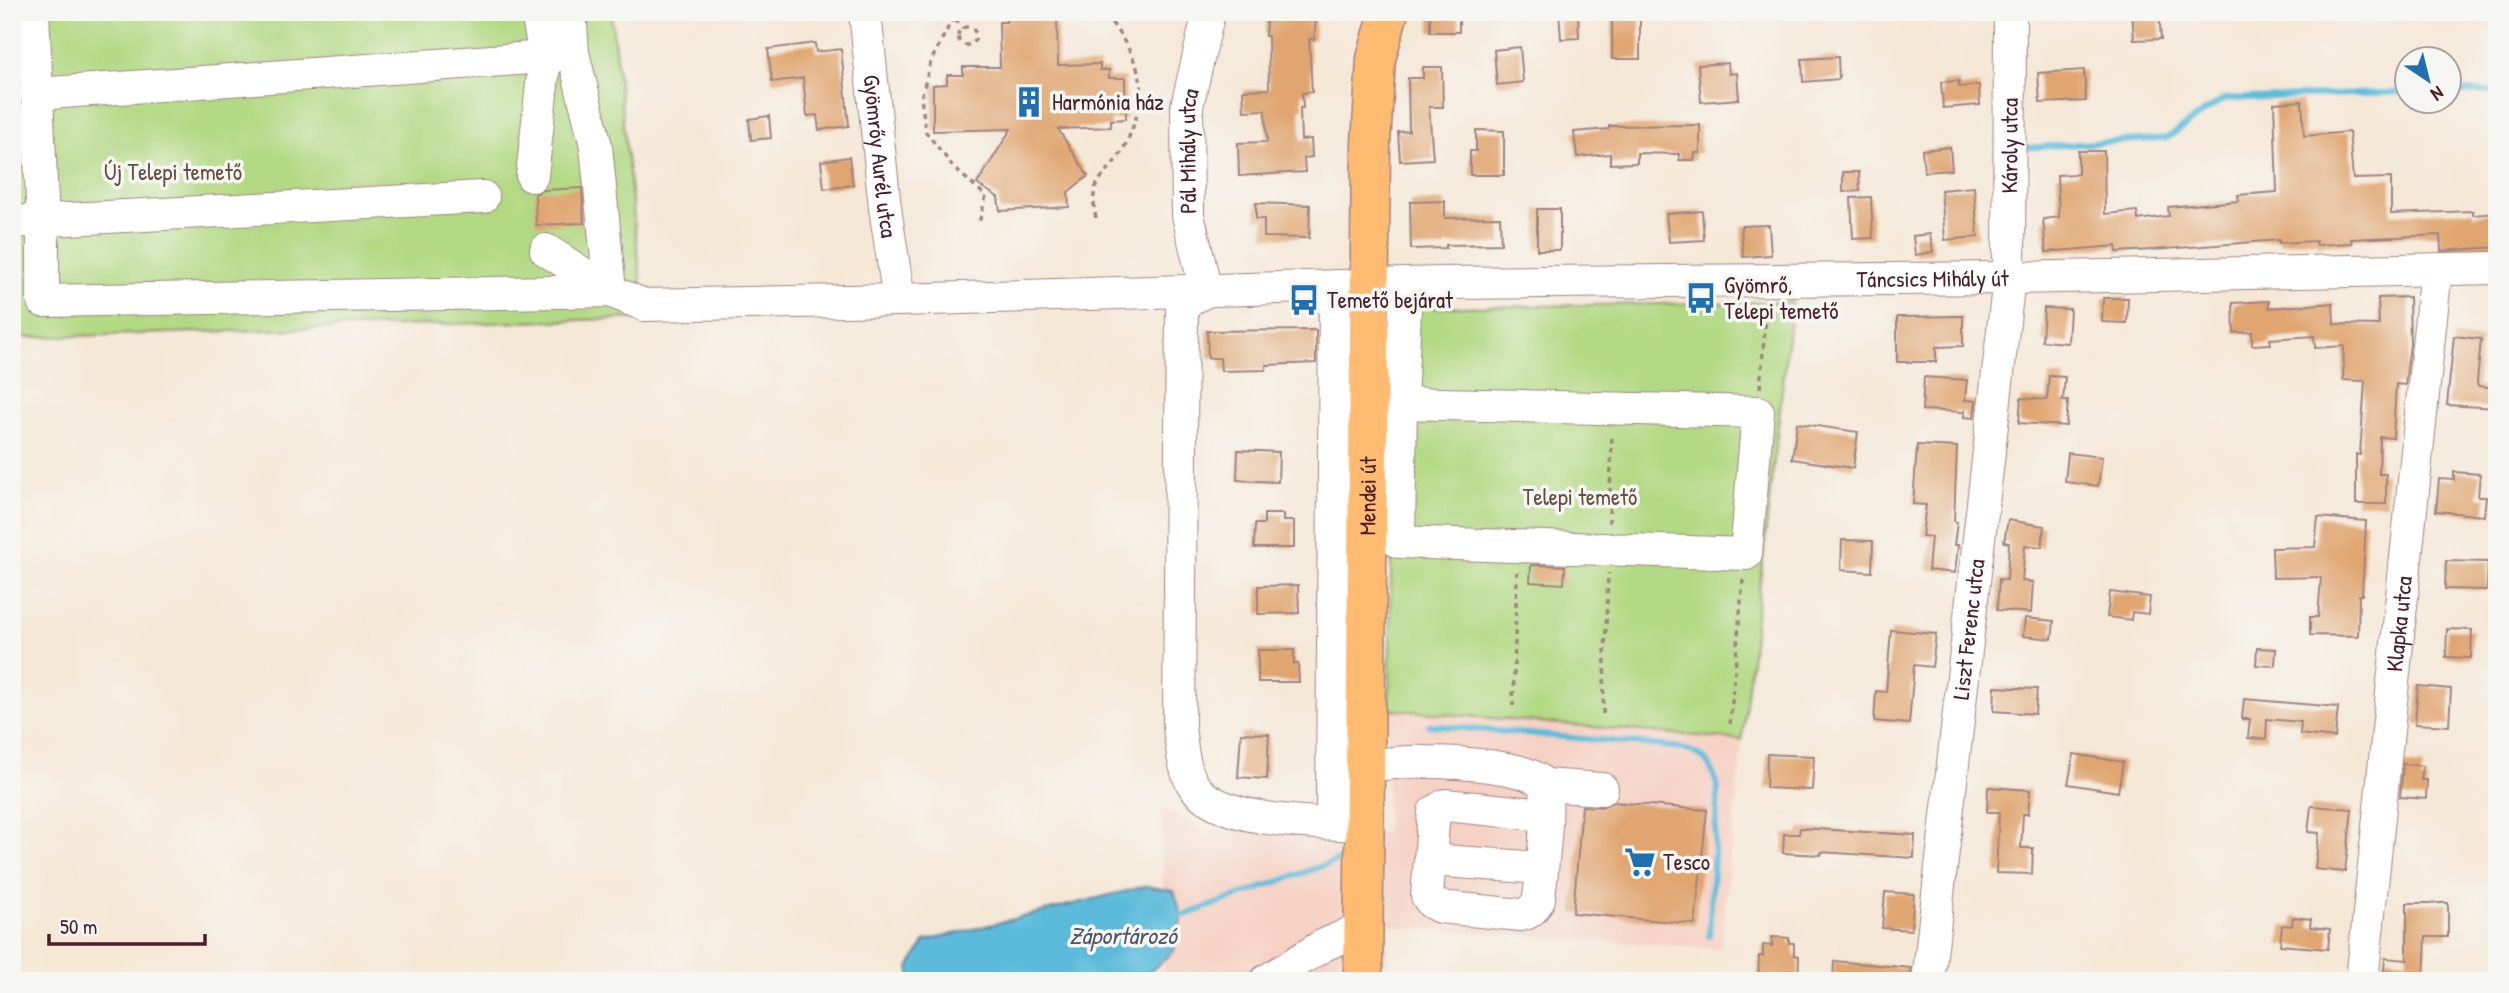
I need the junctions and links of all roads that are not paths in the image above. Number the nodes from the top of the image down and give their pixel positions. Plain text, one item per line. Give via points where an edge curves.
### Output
1 (33, 12) edge
2 (537, 12) edge
3 (570, 12) edge
4 (865, 12) edge
5 (1209, 12) edge
6 (1389, 12) edge
7 (2010, 12) edge
8 (559, 55) junction
9 (36, 94) junction
10 (532, 176) dead end
11 (483, 197) dead end
12 (28, 222) edge
13 (546, 250) dead end
14 (2497, 268) edge
15 (2437, 269) junction
16 (2009, 278) junction
17 (1370, 286) junction
18 (1206, 291) junction
19 (610, 292) junction
20 (899, 300) junction
21 (1401, 403) junction
22 (1366, 766) junction
23 (1602, 789) dead end
24 (1545, 800) junction
25 (1348, 824) junction
26 (1430, 860) junction
27 (1542, 868) junction
28 (1364, 928) junction
29 (1322, 946) junction
30 (1266, 981) edge
31 (1301, 981) edge
32 (1363, 981) edge
33 (1928, 981) edge
34 (2362, 981) edge

1 - 9 street
2 - 8 street
3 - 8 street
4 - 20 street, Gyömrőy Aurél utca
5 - 18 street, Pál Mihály utca via 1187,106 1188,215
6 - 17 main road, Mendei út via 1376,59
7 - 16 street, Károly utca
8 - 9 street
8 - 10 street
8 - 19 street via 596,146
9 - 12 street
11 - 12 street
12 - 19 street via 43,301
13 - 19 street
14 - 15 street, Táncsics Mihály út
15 - 16 street, Táncsics Mihály út
15 - 34 street, Klapka utca
16 - 17 street, Táncsics Mihály út
16 - 33 street, Liszt Ferenc utca
17 - 18 street, Táncsics Mihály út
17 - 21 street
17 - 22 main road, Mendei út
17 - 25 street, Mendei út
18 - 20 street, Táncsics Mihály út
18 - 25 street via 1182,304 1172,378 1179,728 1187,773 1194,787 1228,809 1252,816
19 - 20 street, Táncsics Mihály út via 644,305
21 - 21 street via 1758,412 1746,554 1399,542
22 - 24 street via 1425,762 1515,769 1539,779
22 - 25 main road, Mendei út
23 - 24 street
24 - 26 street via 1445,805 1434,813
24 - 27 street
25 - 28 main road, Mendei út
26 - 27 street
26 - 27 street via 1427,896 1440,908 1521,915 1539,899
28 - 29 street
28 - 32 main road, Mendei út
29 - 30 street
29 - 31 street via 1308,962

